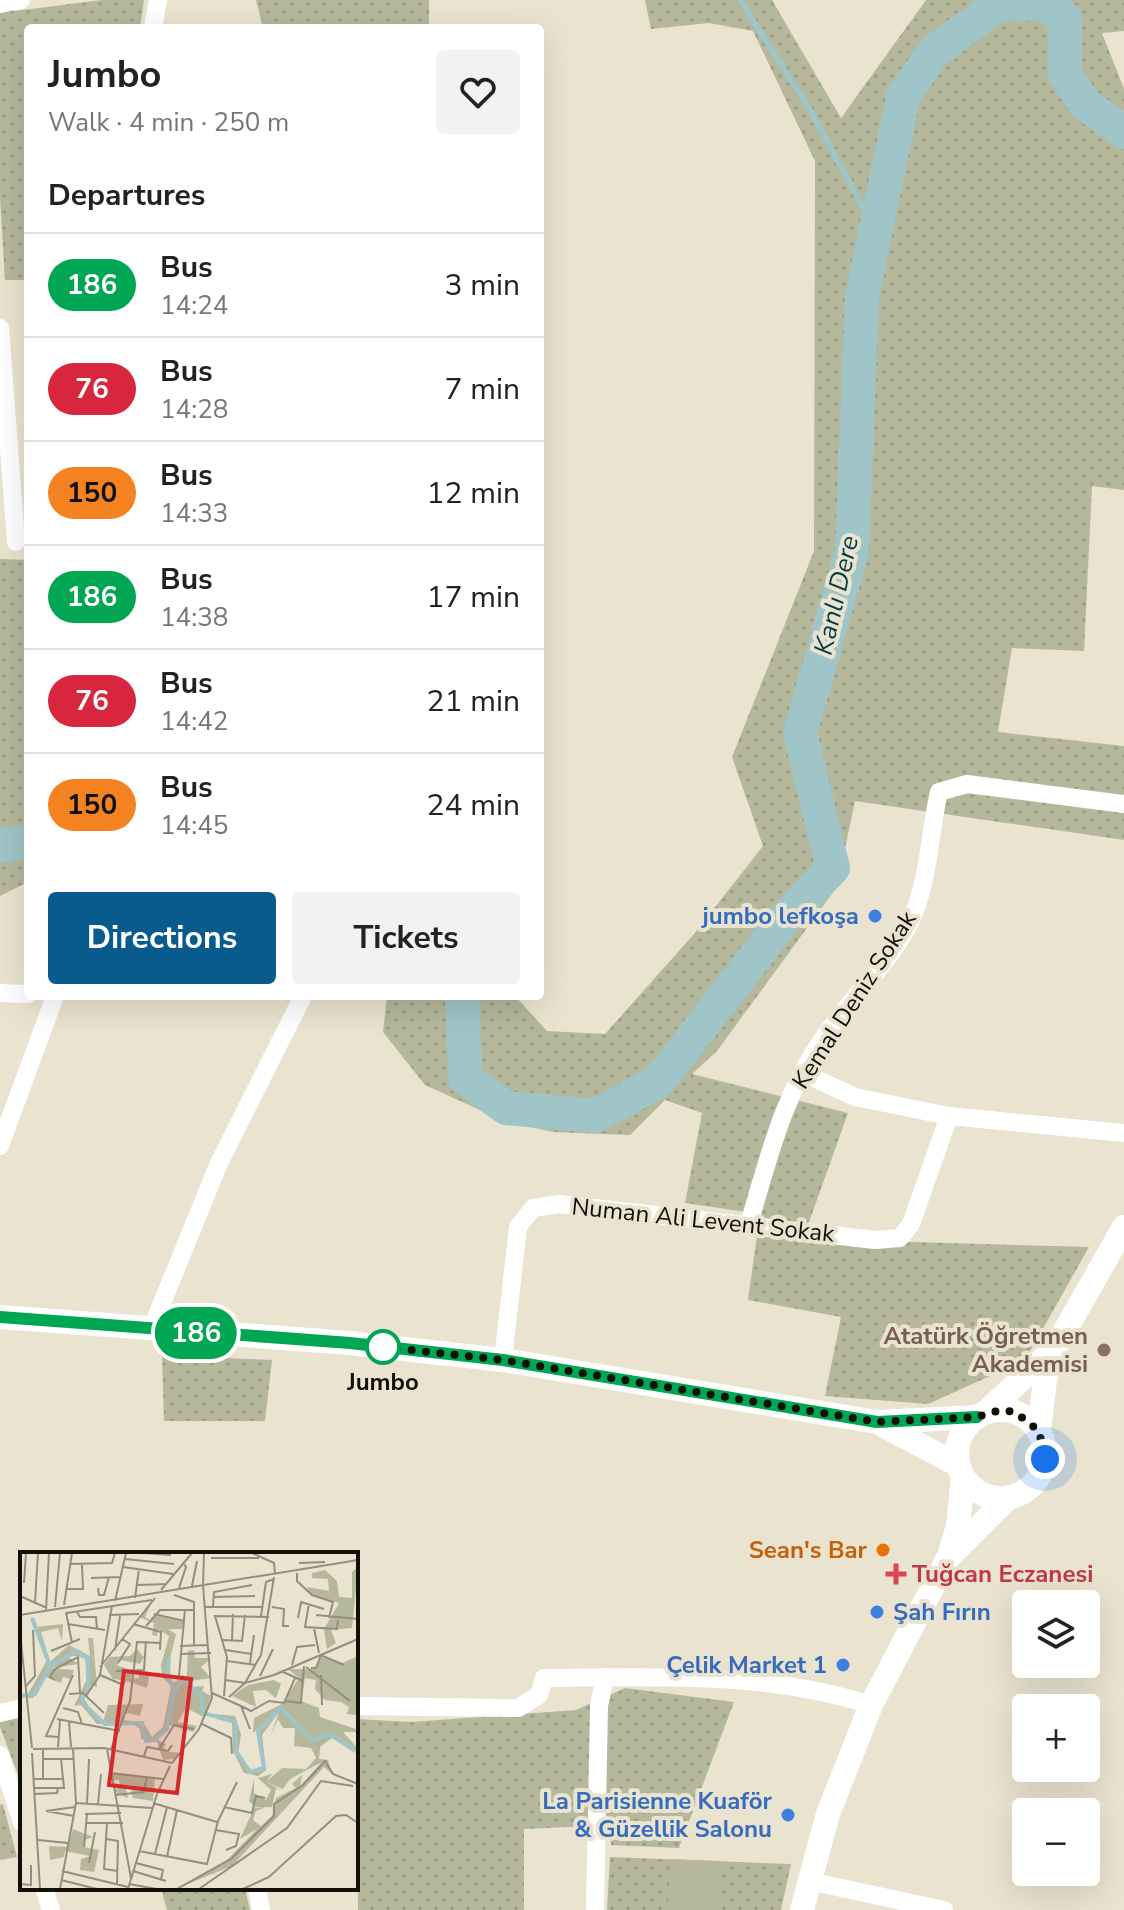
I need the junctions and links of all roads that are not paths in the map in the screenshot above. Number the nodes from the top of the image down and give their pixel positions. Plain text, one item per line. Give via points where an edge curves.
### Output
1 (21, 0) edge
2 (158, 0) edge
3 (0, 4) edge
4 (154, 24) edge
5 (0, 328) edge
6 (16, 542) dead end
7 (1124, 804) edge
8 (0, 993) edge
9 (24, 994) edge
10 (54, 1000) edge
11 (301, 1000) edge
12 (805, 1074) junction
13 (949, 1116) junction
14 (1124, 1133) edge
15 (0, 1146) edge
16 (749, 1224) junction
17 (1124, 1227) edge
18 (0, 1317) edge
19 (151, 1330) junction
20 (1054, 1350) junction
21 (503, 1360) junction
22 (981, 1415) junction
23 (877, 1422) junction
24 (1039, 1431) junction
25 (960, 1471) junction
26 (1009, 1497) junction
27 (949, 1556) junction
28 (605, 1677) junction
29 (871, 1705) junction
30 (358, 1706) edge
31 (20, 1708) edge
32 (0, 1713) edge
33 (0, 1755) edge
34 (20, 1816) edge
35 (809, 1881) junction
36 (45, 1890) edge
37 (257, 1890) edge
38 (51, 1910) edge
39 (261, 1910) edge
40 (595, 1910) edge
41 (802, 1910) edge
42 (944, 1910) edge

1 - 3 street
2 - 4 street
5 - 6 street
7 - 12 street, Kemal Deniz Sokak via 967,784 939,792 920,894 909,923 825,1036
8 - 9 street
10 - 15 street
11 - 19 street via 219,1163
12 - 13 street via 855,1097
12 - 16 street, Kemal Deniz Sokak via 784,1106
13 - 14 street
13 - 16 street, Numan Ali Levent Sokak via 911,1224 900,1238 875,1240
16 - 21 street, Numan Ali Levent Sokak via 559,1204 533,1208 518,1227
17 - 20 main road
18 - 19 main road
19 - 21 main road
20 - 22 main road
20 - 24 main road
21 - 23 main road
22 - 23 main road
22 - 24 main road via 1015,1412
22 - 25 main road via 960,1438
23 - 25 main road
24 - 26 main road via 1045,1459 1041,1474
25 - 26 main road via 983,1494
25 - 27 main road via 958,1526
26 - 27 main road
27 - 29 main road
28 - 29 street via 776,1682
28 - 30 street via 544,1678 539,1695 518,1708
28 - 40 street via 599,1706
29 - 35 main road via 828,1814
31 - 32 street
33 - 34 street
35 - 41 main road
35 - 42 street
36 - 38 street
37 - 39 street

